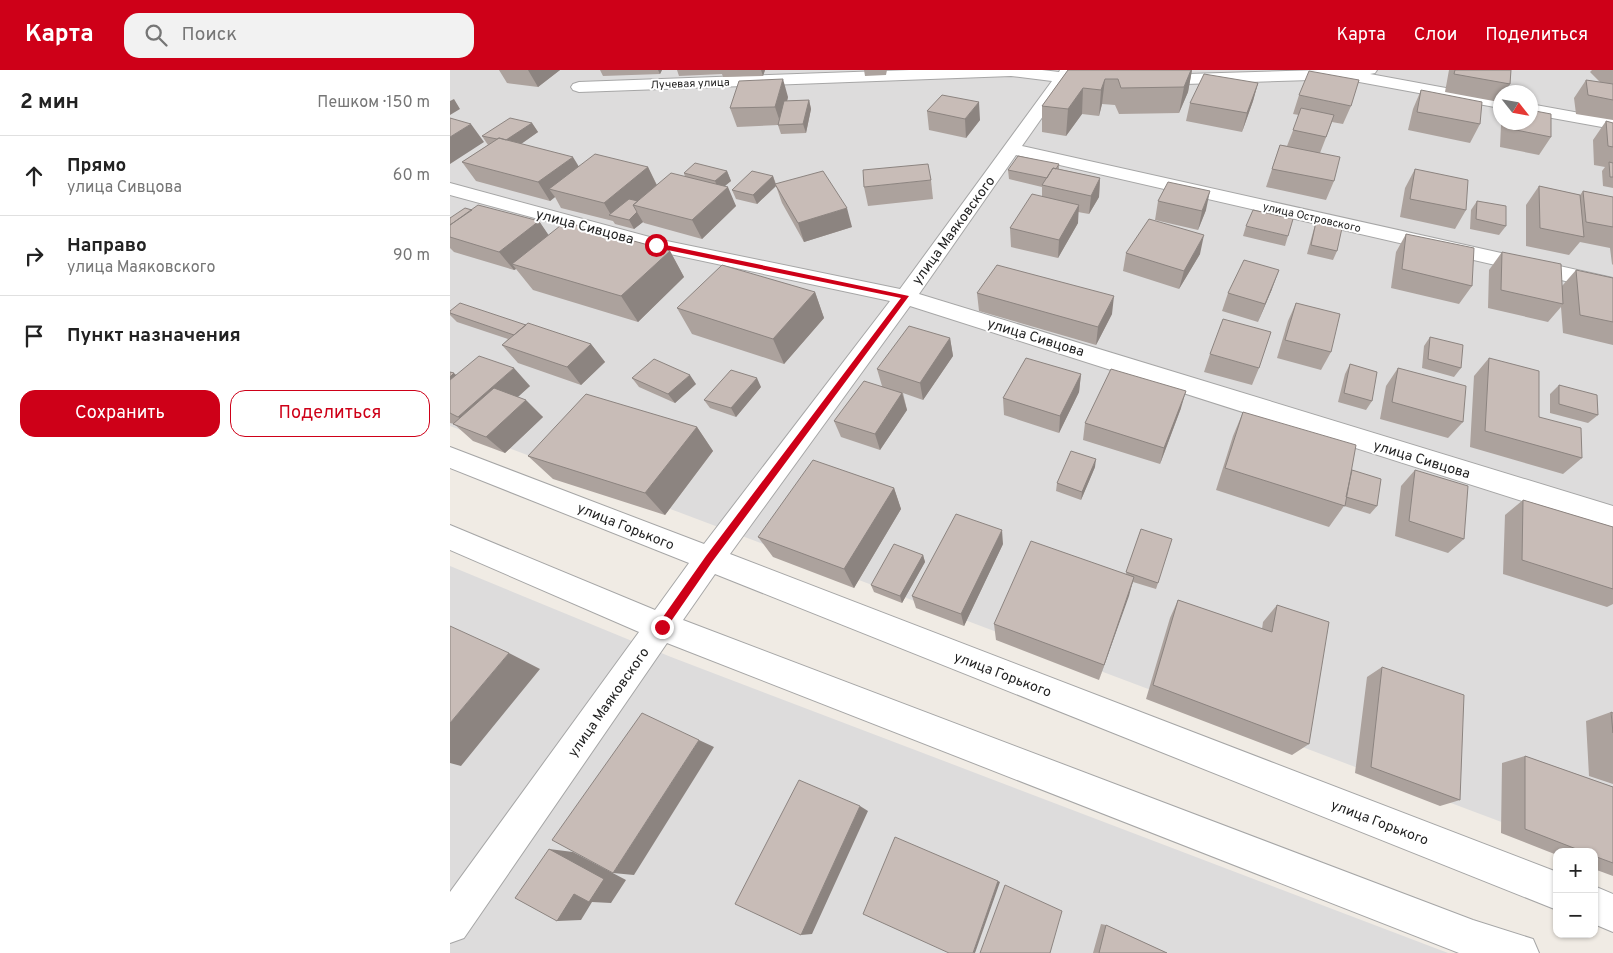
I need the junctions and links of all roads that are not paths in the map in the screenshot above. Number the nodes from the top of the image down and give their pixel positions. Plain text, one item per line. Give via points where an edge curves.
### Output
1 (1369, 70) edge
2 (1342, 74) junction
3 (1069, 75) edge
4 (1139, 81) edge
5 (579, 86) dead end
6 (1493, 102) edge
7 (1538, 110) edge
8 (1613, 124) edge
9 (1011, 150) junction
10 (450, 189) edge
11 (1613, 285) edge
12 (905, 296) junction
13 (450, 457) edge
14 (1613, 518) edge
15 (450, 537) edge
16 (709, 559) junction
17 (662, 627) junction
18 (1553, 889) edge
19 (1598, 907) edge
20 (1613, 913) edge
21 (450, 924) edge
22 (1519, 953) edge

1 - 2 street
2 - 4 street
2 - 6 street
3 - 5 street, Лучевая улица via 1012,71
3 - 9 street, улица Маяковского
7 - 8 street
9 - 11 street, улица Островского
9 - 12 street, улица Маяковского
10 - 12 street, улица Сивцова via 656,245
12 - 14 street, улица Сивцова
12 - 16 street, улица Маяковского
13 - 16 street, улица Горького
15 - 17 street
16 - 17 street, улица Маяковского
16 - 18 street, улица Горького
17 - 21 street, улица Маяковского
17 - 22 street via 1464,935
19 - 20 street

